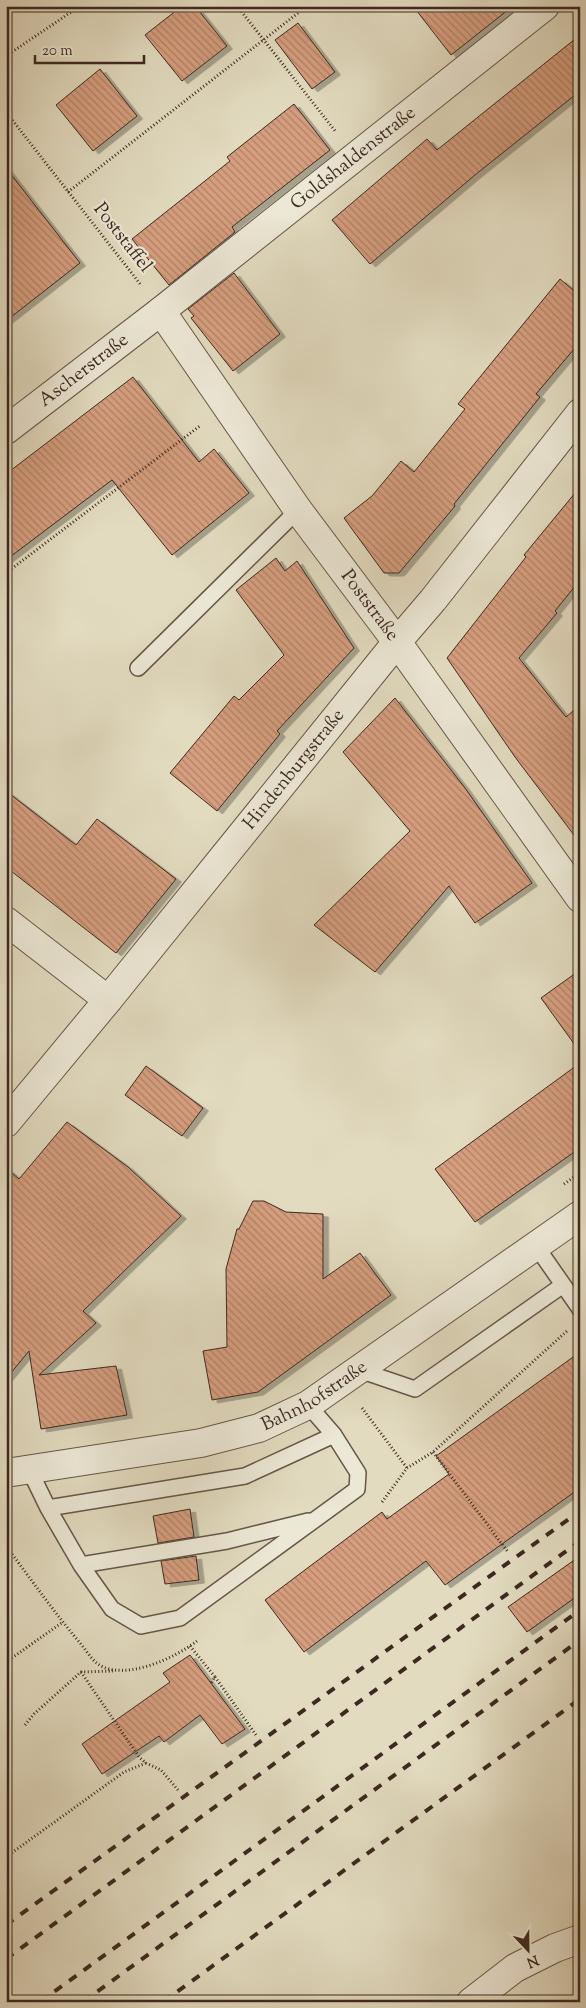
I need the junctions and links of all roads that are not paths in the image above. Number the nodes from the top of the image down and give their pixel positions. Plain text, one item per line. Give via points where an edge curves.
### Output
1 (545, 6) edge
2 (161, 311) junction
3 (580, 413) edge
4 (6, 430) edge
5 (298, 510) junction
6 (397, 642) junction
7 (138, 668) dead end
8 (580, 898) edge
9 (6, 921) edge
10 (108, 1000) junction
11 (6, 1123) edge
12 (580, 1216) edge
13 (536, 1246) junction
14 (563, 1285) junction
15 (580, 1309) edge
16 (351, 1376) junction
17 (308, 1405) junction
18 (334, 1435) junction
19 (18, 1471) edge
20 (48, 1508) junction
21 (317, 1519) junction
22 (81, 1565) junction
23 (580, 1939) edge
24 (471, 2002) edge

1 - 2 street, Goldshaldenstraße
2 - 4 street, Ascherstraße
2 - 5 street, Poststraße
3 - 6 street, Hindenburgstraße
5 - 6 street, Poststraße
5 - 7 lane
6 - 8 street, Poststraße
6 - 10 street, Hindenburgstraße
9 - 10 street
10 - 11 street, Hindenburgstraße
12 - 13 street, Bahnhofstraße
13 - 14 lane
13 - 16 street, Bahnhofstraße
14 - 15 lane
14 - 16 lane via 415,1389
16 - 17 street, Bahnhofstraße
17 - 18 lane
17 - 19 street, Bahnhofstraße via 259,1428 201,1442
18 - 20 lane via 245,1476
18 - 21 lane via 358,1473 357,1490
19 - 20 lane
20 - 22 lane
21 - 22 lane via 227,1541
21 - 22 lane via 180,1618 141,1626 112,1609
23 - 24 street via 515,1968

